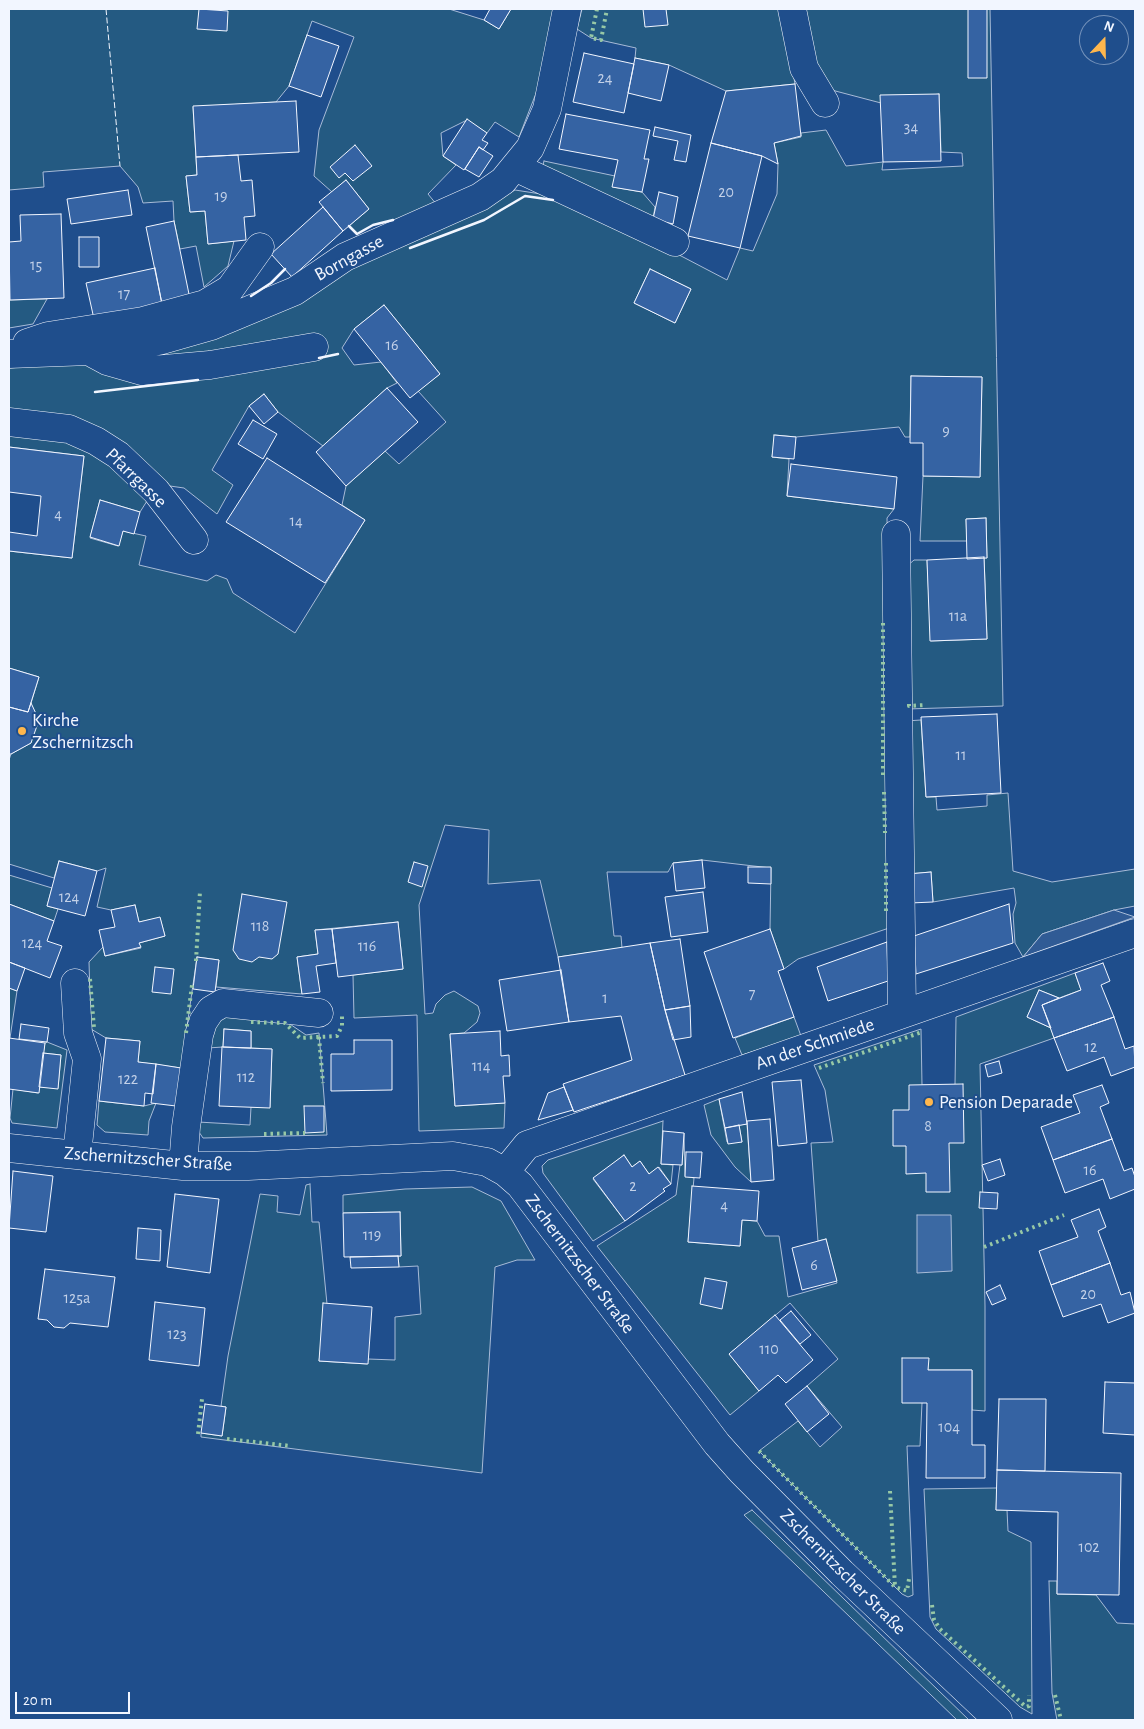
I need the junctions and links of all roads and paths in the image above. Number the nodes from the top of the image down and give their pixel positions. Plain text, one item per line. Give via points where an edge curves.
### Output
1 (567, 9) edge
2 (792, 9) edge
3 (825, 104) dead end
4 (515, 167) junction
5 (675, 242) dead end
6 (260, 247) dead end
7 (314, 347) dead end
8 (9, 349) edge
9 (90, 352) junction
10 (9, 354) edge
11 (9, 422) edge
12 (896, 534) dead end
13 (194, 540) dead end
14 (1135, 933) edge
15 (75, 983) dead end
16 (319, 1013) dead end
17 (902, 1014) junction
18 (9, 1148) edge
19 (76, 1155) junction
20 (183, 1166) junction
21 (506, 1172) junction
22 (998, 1720) edge

1 - 4 street, Borngasse via 547,109 530,148
2 - 3 street via 804,68
4 - 5 street
4 - 9 street, Borngasse via 503,181 480,197 345,257 295,291 254,309 162,340
6 - 8 street via 230,289 205,304 143,321 48,336
7 - 9 street via 210,365 142,371 106,361
9 - 10 street, Borngasse
11 - 13 street, Pfarrgasse via 69,429 118,455 156,491
12 - 17 street
14 - 17 street, An der Schmiede
15 - 19 street via 78,1032 87,1059
16 - 20 street via 223,1004 210,1010 199,1035
17 - 21 street, An der Schmiede via 526,1145
18 - 19 street, Zschernitzscher Straße
19 - 20 street, Zschernitzscher Straße
20 - 21 street, Zschernitzscher Straße via 454,1156 487,1162
21 - 22 street, Zschernitzscher Straße via 520,1184 717,1444 742,1472 842,1573

